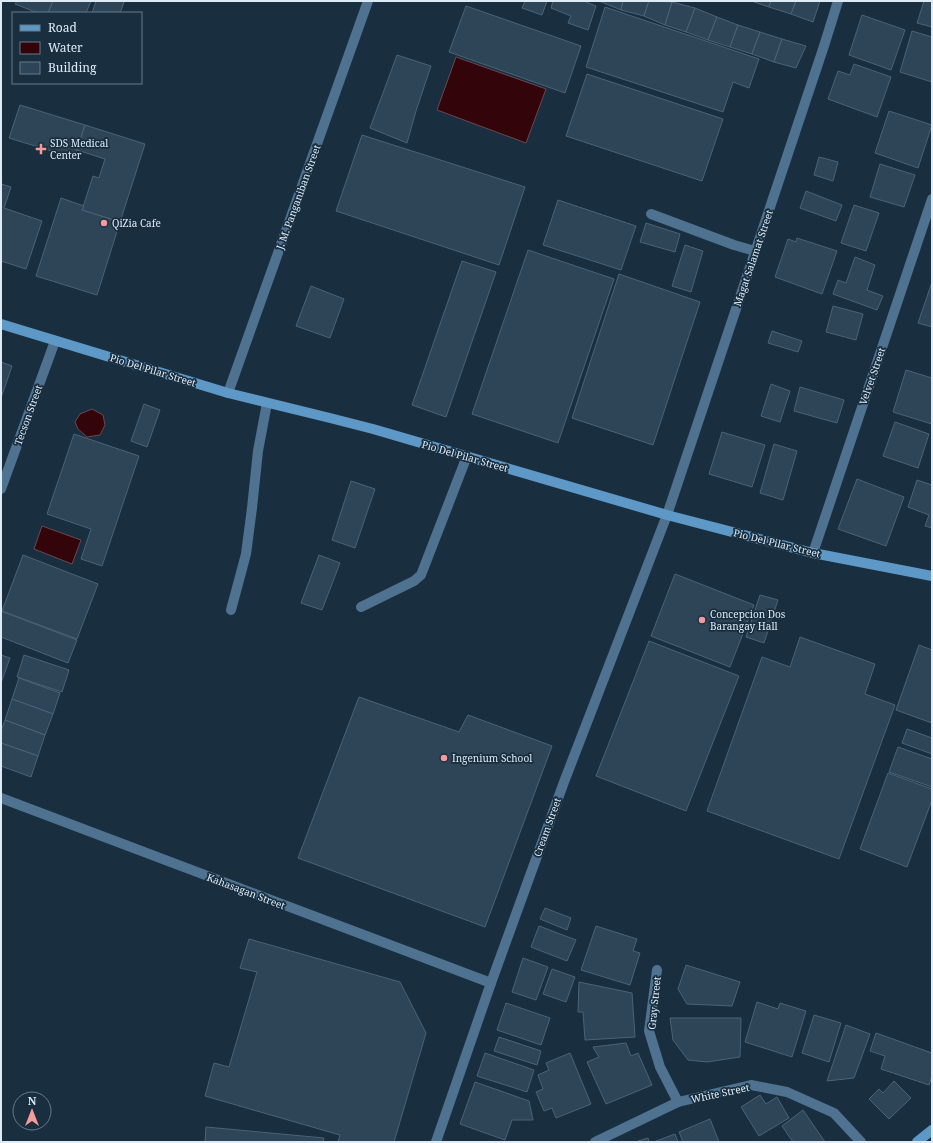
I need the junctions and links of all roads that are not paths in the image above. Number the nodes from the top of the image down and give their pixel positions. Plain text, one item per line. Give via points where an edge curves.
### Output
1 (368, 1) edge
2 (838, 1) edge
3 (932, 199) edge
4 (652, 214) dead end
5 (755, 251) junction
6 (1, 324) edge
7 (55, 341) junction
8 (228, 393) junction
9 (267, 402) junction
10 (467, 456) junction
11 (1, 489) edge
12 (667, 515) junction
13 (813, 553) junction
14 (932, 576) edge
15 (361, 607) dead end
16 (231, 610) dead end
17 (1, 798) edge
18 (657, 970) dead end
19 (490, 983) junction
20 (678, 1102) junction
21 (932, 1130) edge
22 (436, 1142) edge
23 (594, 1142) edge
24 (861, 1142) edge
25 (917, 1142) edge

1 - 8 street, J. M. Panganiban Street
2 - 5 street, Magat Salamat Street
3 - 13 street, Velvet Street
4 - 5 street
5 - 12 street, Magat Salamat Street
6 - 7 street, Pio Del Pilar Street
7 - 8 street, Pio Del Pilar Street
7 - 11 street, Tecson Street
8 - 9 street, Pio Del Pilar Street
9 - 10 street, Pio Del Pilar Street
9 - 16 street via 258,451 246,554
10 - 12 street, Pio Del Pilar Street
10 - 15 street via 421,575
12 - 13 street, Pio Del Pilar Street
12 - 19 street, Cream Street
13 - 14 street, Pio Del Pilar Street
17 - 19 street, Kahasagan Street
18 - 20 street, Gray Street via 649,1031 660,1067
19 - 22 street, Cream Street
20 - 23 street, White Street
20 - 24 street, White Street via 751,1085 787,1092 834,1113
21 - 25 street

